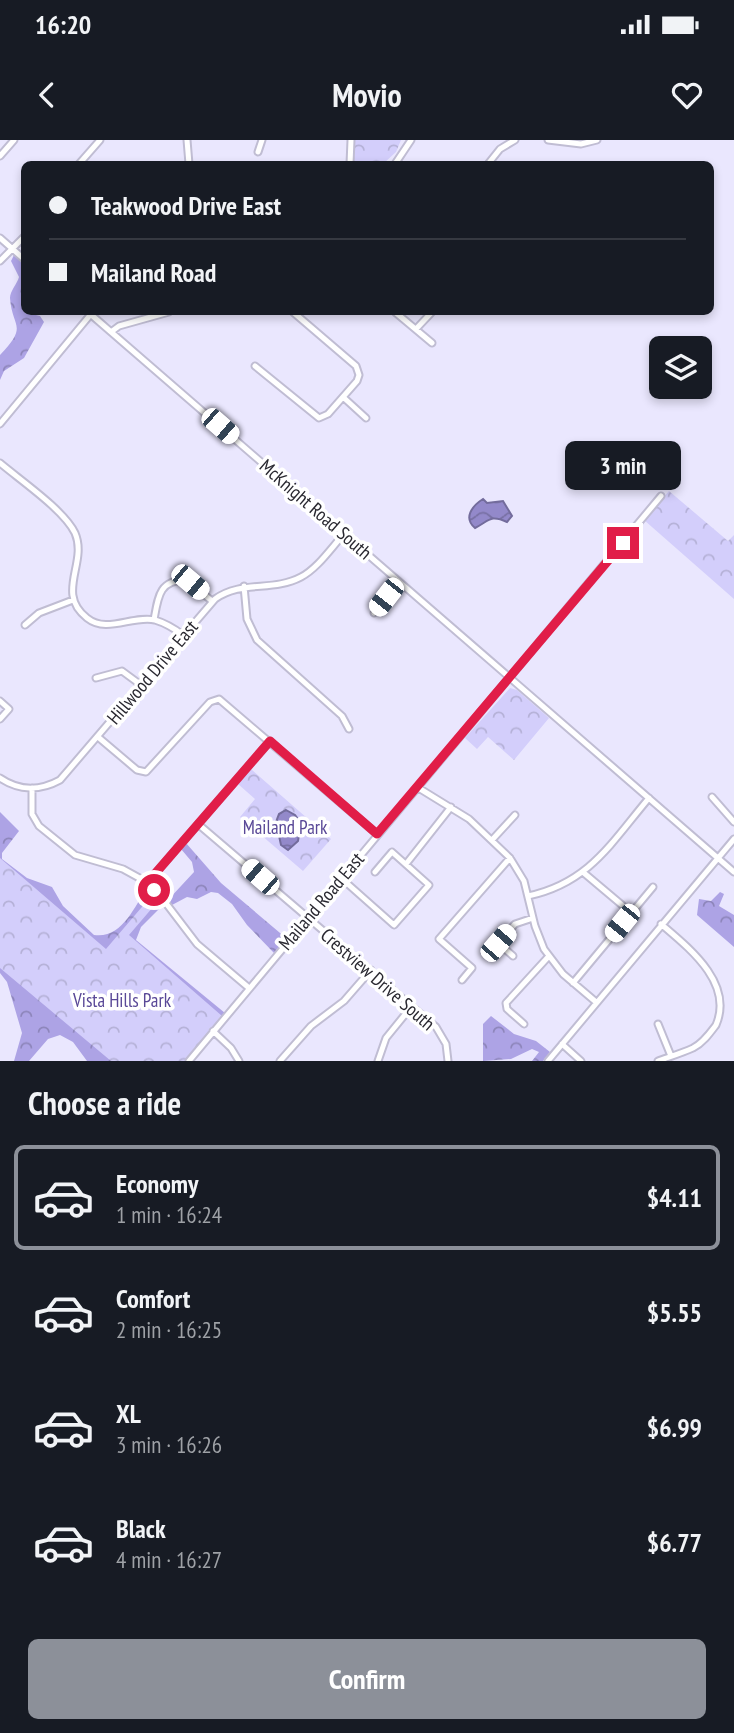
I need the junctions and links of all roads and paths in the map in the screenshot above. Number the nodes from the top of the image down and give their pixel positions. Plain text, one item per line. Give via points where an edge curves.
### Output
1 (14, 140) edge
2 (100, 140) edge
3 (187, 140) edge
4 (262, 140) edge
5 (351, 140) edge
6 (411, 140) edge
7 (515, 140) edge
8 (549, 140) edge
9 (597, 140) edge
10 (258, 152) dead end
11 (0, 156) edge
12 (84, 159) joint
13 (86, 161) edge
14 (189, 161) edge
15 (350, 161) edge
16 (397, 161) edge
17 (490, 161) edge
18 (0, 238) edge
19 (21, 240) edge
20 (12, 248) junction
21 (21, 256) edge
22 (0, 261) edge
23 (88, 315) edge
24 (92, 315) edge
25 (158, 315) edge
26 (296, 315) edge
27 (400, 315) edge
28 (429, 315) edge
29 (416, 329) junction
30 (111, 332) junction
31 (432, 343) dead end
32 (255, 366) dead end
33 (343, 397) junction
34 (366, 418) dead end
35 (0, 424) edge
36 (0, 463) edge
37 (660, 496) dead end
38 (344, 534) junction
39 (399, 582) junction
40 (244, 586) junction
41 (73, 600) junction
42 (212, 601) junction
43 (374, 613) dead end
44 (154, 620) junction
45 (25, 625) dead end
46 (183, 635) junction
47 (96, 678) dead end
48 (510, 678) junction
49 (141, 685) junction
50 (0, 702) edge
51 (0, 719) edge
52 (349, 729) dead end
53 (99, 737) junction
54 (270, 741) junction
55 (0, 778) edge
56 (417, 787) junction
57 (32, 788) junction
58 (712, 797) dead end
59 (649, 798) junction
60 (451, 807) junction
61 (515, 815) dead end
62 (734, 822) edge
63 (198, 824) junction
64 (377, 834) junction
65 (734, 839) edge
66 (492, 840) junction
67 (717, 857) junction
68 (510, 858) junction
69 (406, 864) junction
70 (375, 872) dead end
71 (734, 872) edge
72 (584, 873) junction
73 (341, 878) junction
74 (147, 883) junction
75 (653, 887) dead end
76 (528, 896) junction
77 (622, 905) dead end
78 (307, 918) junction
79 (533, 918) junction
80 (661, 924) junction
81 (513, 956) dead end
82 (549, 956) junction
83 (371, 970) junction
84 (463, 980) dead end
85 (573, 983) junction
86 (249, 989) junction
87 (596, 1002) junction
88 (412, 1006) junction
89 (524, 1024) dead end
90 (658, 1024) dead end
91 (213, 1031) junction
92 (562, 1044) junction
93 (671, 1056) junction
94 (189, 1061) edge
95 (239, 1061) edge
96 (280, 1061) edge
97 (378, 1061) edge
98 (448, 1061) edge
99 (548, 1061) edge
100 (581, 1061) edge
101 (658, 1061) edge

1 - 11 street
2 - 12 street
3 - 14 street
4 - 10 street
5 - 15 street
6 - 16 street
7 - 17 street
8 - 9 street via 581,144
12 - 13 street
18 - 20 street
19 - 20 street
20 - 21 street
20 - 22 street
23 - 35 street
24 - 30 street, McKnight Road South
25 - 30 street
26 - 33 street via 358,368 358,378
27 - 29 street
28 - 29 street
29 - 31 street
30 - 38 street, McKnight Road South
32 - 33 street via 316,417 325,416
33 - 34 street
36 - 41 street via 74,531 78,545 71,581
37 - 48 street, Mailand Road East
38 - 39 street, McKnight Road South
38 - 40 street, Hillwood Drive East via 301,578
39 - 43 street
39 - 48 street, McKnight Road South
40 - 42 street, Hillwood Drive East
40 - 52 street via 247,620 257,640 342,716
41 - 44 street via 84,616 100,624
41 - 45 street via 39,613
42 - 44 street via 186,580 166,584 160,590
42 - 46 street, Hillwood Drive East
44 - 46 street
46 - 49 street, Hillwood Drive East
47 - 49 street via 122,671
48 - 56 street, Mailand Road East
48 - 59 street, McKnight Road South
49 - 53 street, Hillwood Drive East
50 - 51 street via 9,709
53 - 54 street via 136,770 148,771 216,698
53 - 57 street, Hillwood Drive East via 65,776 51,785
54 - 63 street
54 - 64 street
55 - 57 street
56 - 60 street
56 - 64 street, Mailand Road East
57 - 74 street via 35,821 65,849 87,861 126,870
58 - 62 street
59 - 67 street, McKnight Road South
59 - 72 street
60 - 66 street
60 - 69 street
61 - 66 street
63 - 74 street
63 - 78 street, Crestview Drive South
64 - 73 street, Mailand Road East
65 - 67 street
66 - 68 street
67 - 71 street, McKnight Road South
67 - 80 street
68 - 76 street
68 - 84 street via 439,939 472,968
69 - 70 street via 392,852
69 - 73 street via 429,885 394,925
72 - 76 street via 564,886
72 - 77 street
73 - 78 street, Mailand Road East
74 - 86 street via 197,944
75 - 85 street
76 - 79 street
78 - 83 street, Crestview Drive South
78 - 86 street, Mailand Road East
79 - 81 street via 515,924 498,943
79 - 82 street
80 - 87 street
80 - 93 street via 717,977 726,998 719,1019 702,1042
82 - 85 street
82 - 89 street via 505,1004
83 - 88 street, Crestview Drive South
83 - 96 street via 344,1001 315,1021
85 - 87 street
86 - 91 street, Mailand Road East
87 - 92 street
88 - 97 street via 386,1038
88 - 98 street, Crestview Drive South via 441,1033
90 - 93 street
91 - 94 street, Mailand Road East
91 - 95 street
92 - 99 street
92 - 100 street
93 - 101 street

